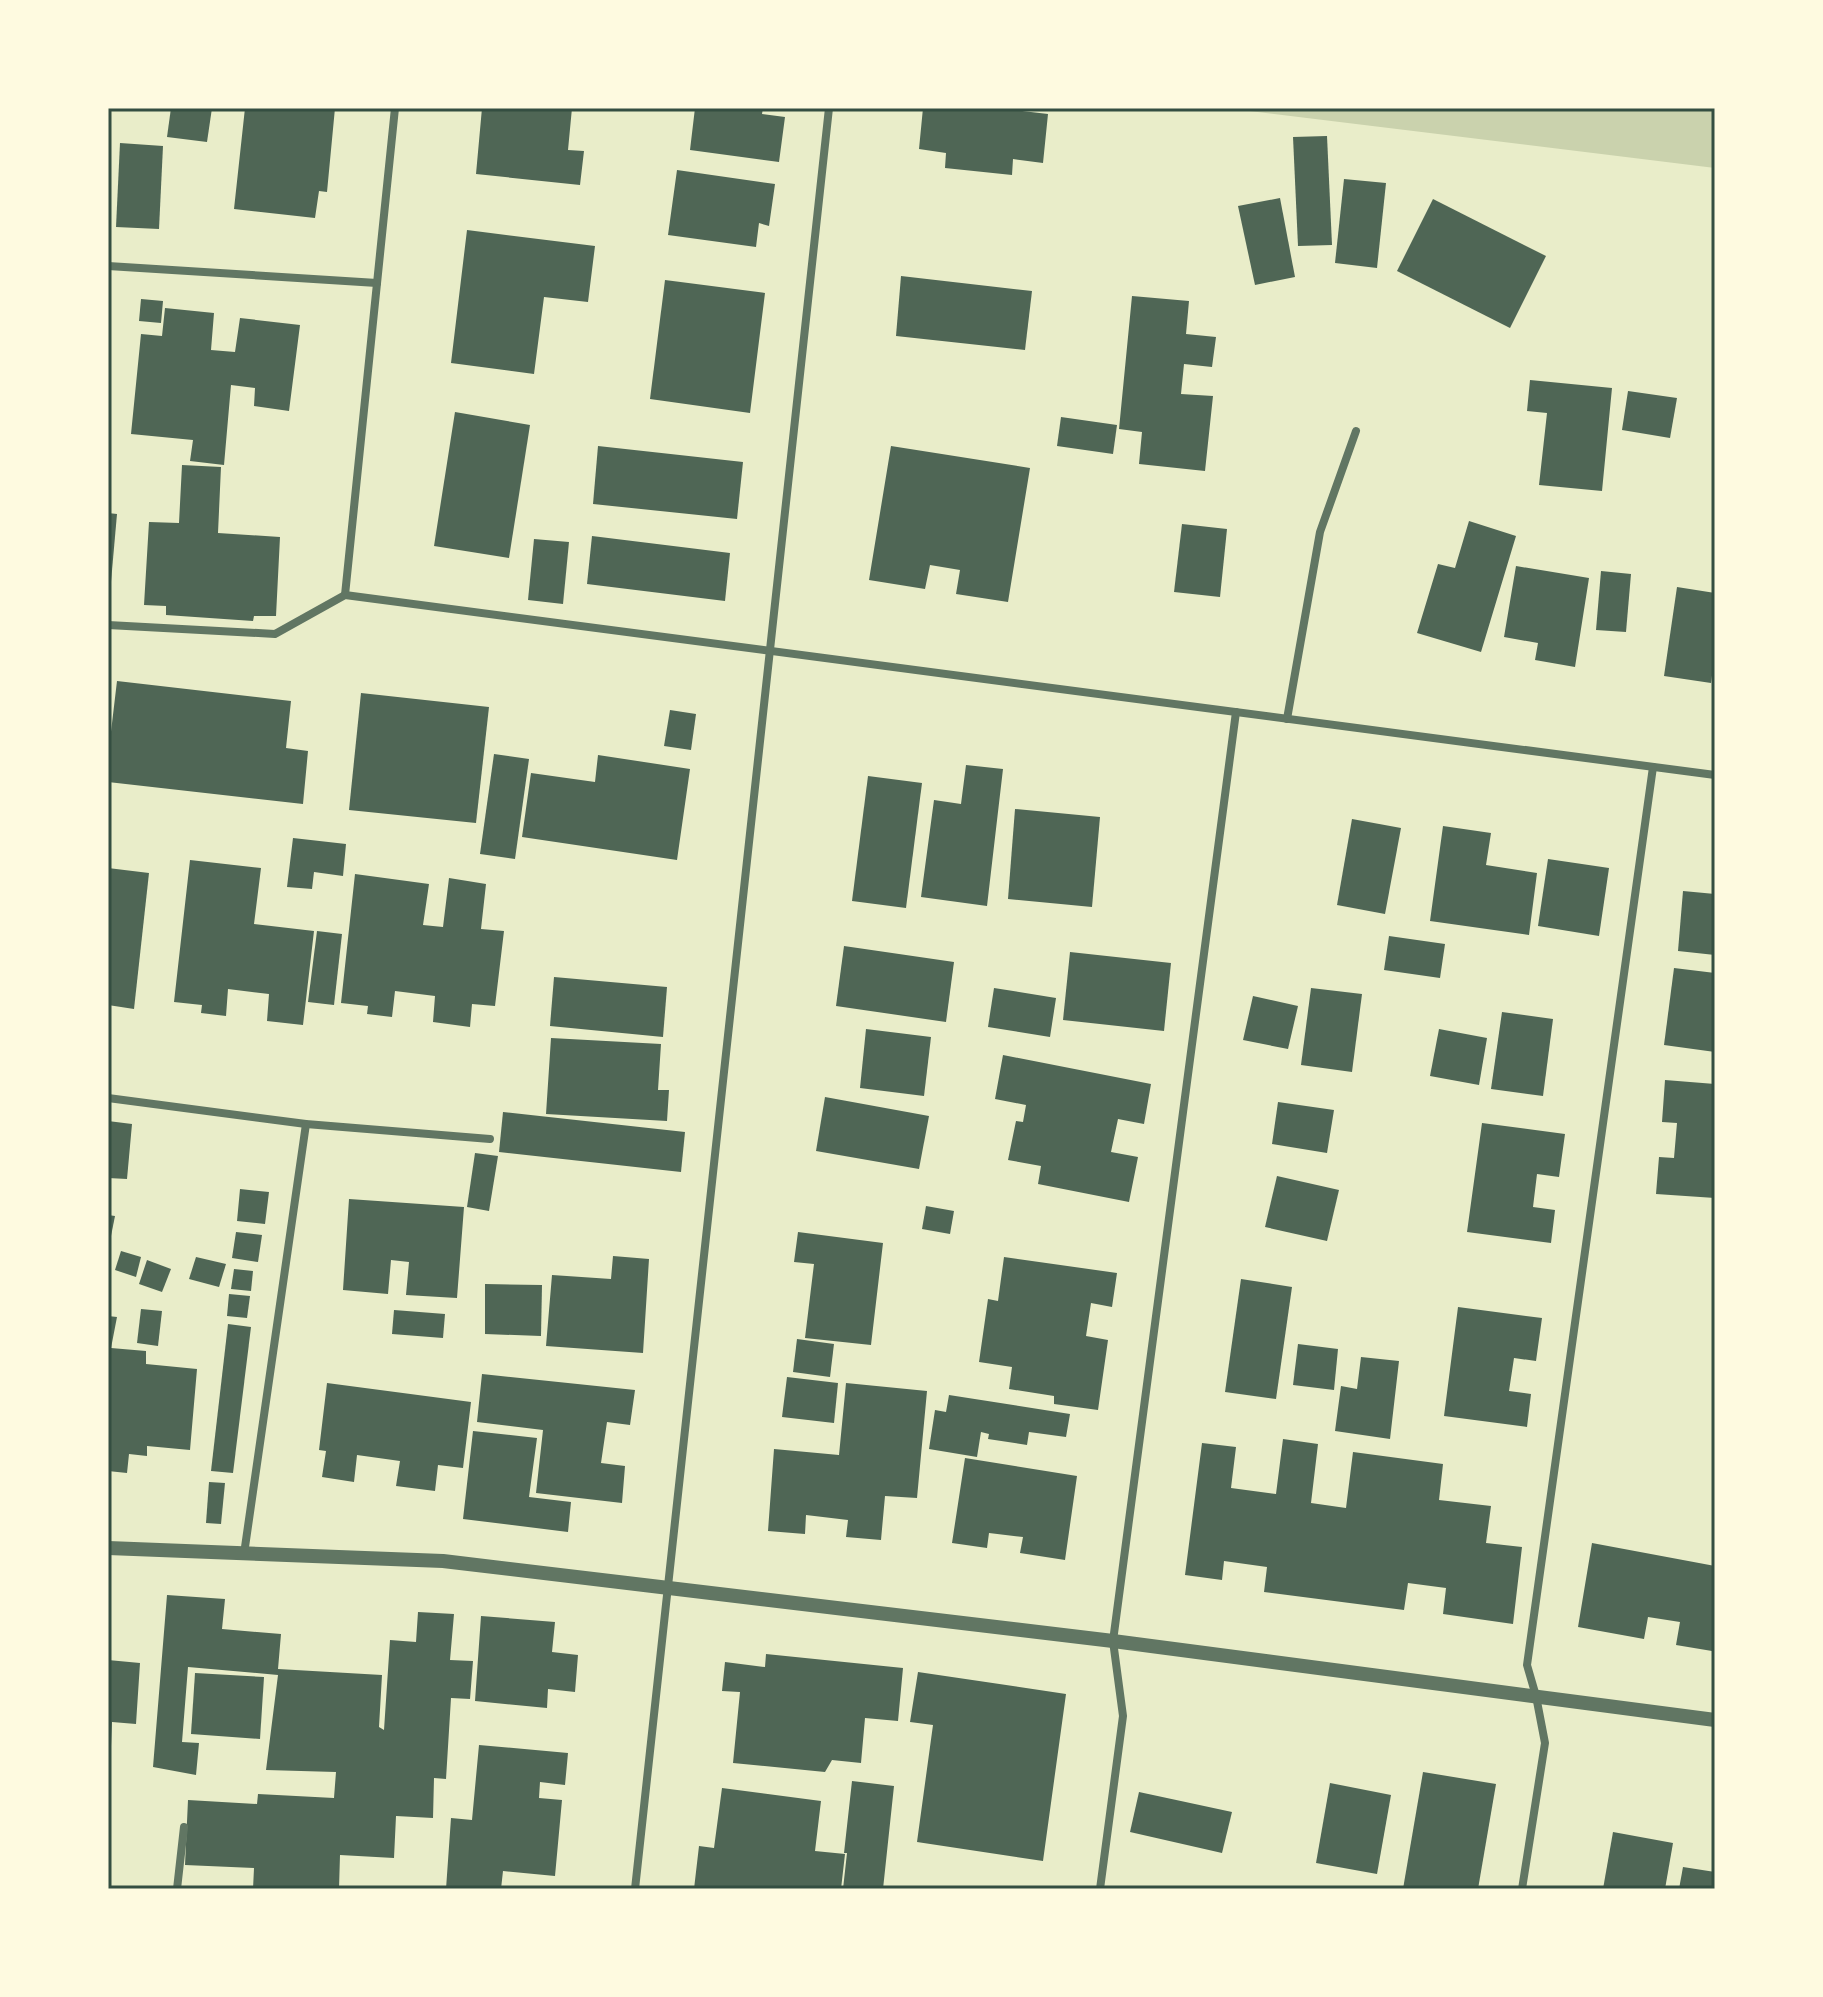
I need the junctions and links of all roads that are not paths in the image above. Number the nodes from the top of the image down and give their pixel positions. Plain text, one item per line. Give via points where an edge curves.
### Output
1 (395, 108) edge
2 (829, 108) edge
3 (108, 266) edge
4 (377, 283) junction
5 (1356, 431) dead end
6 (345, 595) junction
7 (108, 625) edge
8 (770, 651) junction
9 (1236, 712) junction
10 (1287, 719) junction
11 (1653, 767) junction
12 (1715, 775) edge
13 (108, 1098) edge
14 (306, 1124) junction
15 (490, 1139) dead end
16 (108, 1548) edge
17 (244, 1554) junction
18 (668, 1589) junction
19 (1113, 1641) junction
20 (1536, 1696) junction
21 (1715, 1720) edge
22 (184, 1827) dead end
23 (177, 1889) edge
24 (635, 1889) edge
25 (1100, 1889) edge
26 (1522, 1889) edge

1 - 4 street
2 - 8 street
3 - 4 street
4 - 6 street
5 - 10 street via 1320,532
6 - 7 street via 275,634
6 - 8 street
8 - 9 street
8 - 18 street
9 - 10 street
9 - 19 street
10 - 11 street
11 - 12 street
11 - 20 street via 1527,1665
13 - 14 street
14 - 15 street
14 - 17 street
16 - 17 street
17 - 18 street via 443,1561
18 - 19 street
18 - 24 street
19 - 20 street
19 - 25 street via 1123,1716
20 - 21 street
20 - 26 street via 1545,1743
22 - 23 street

